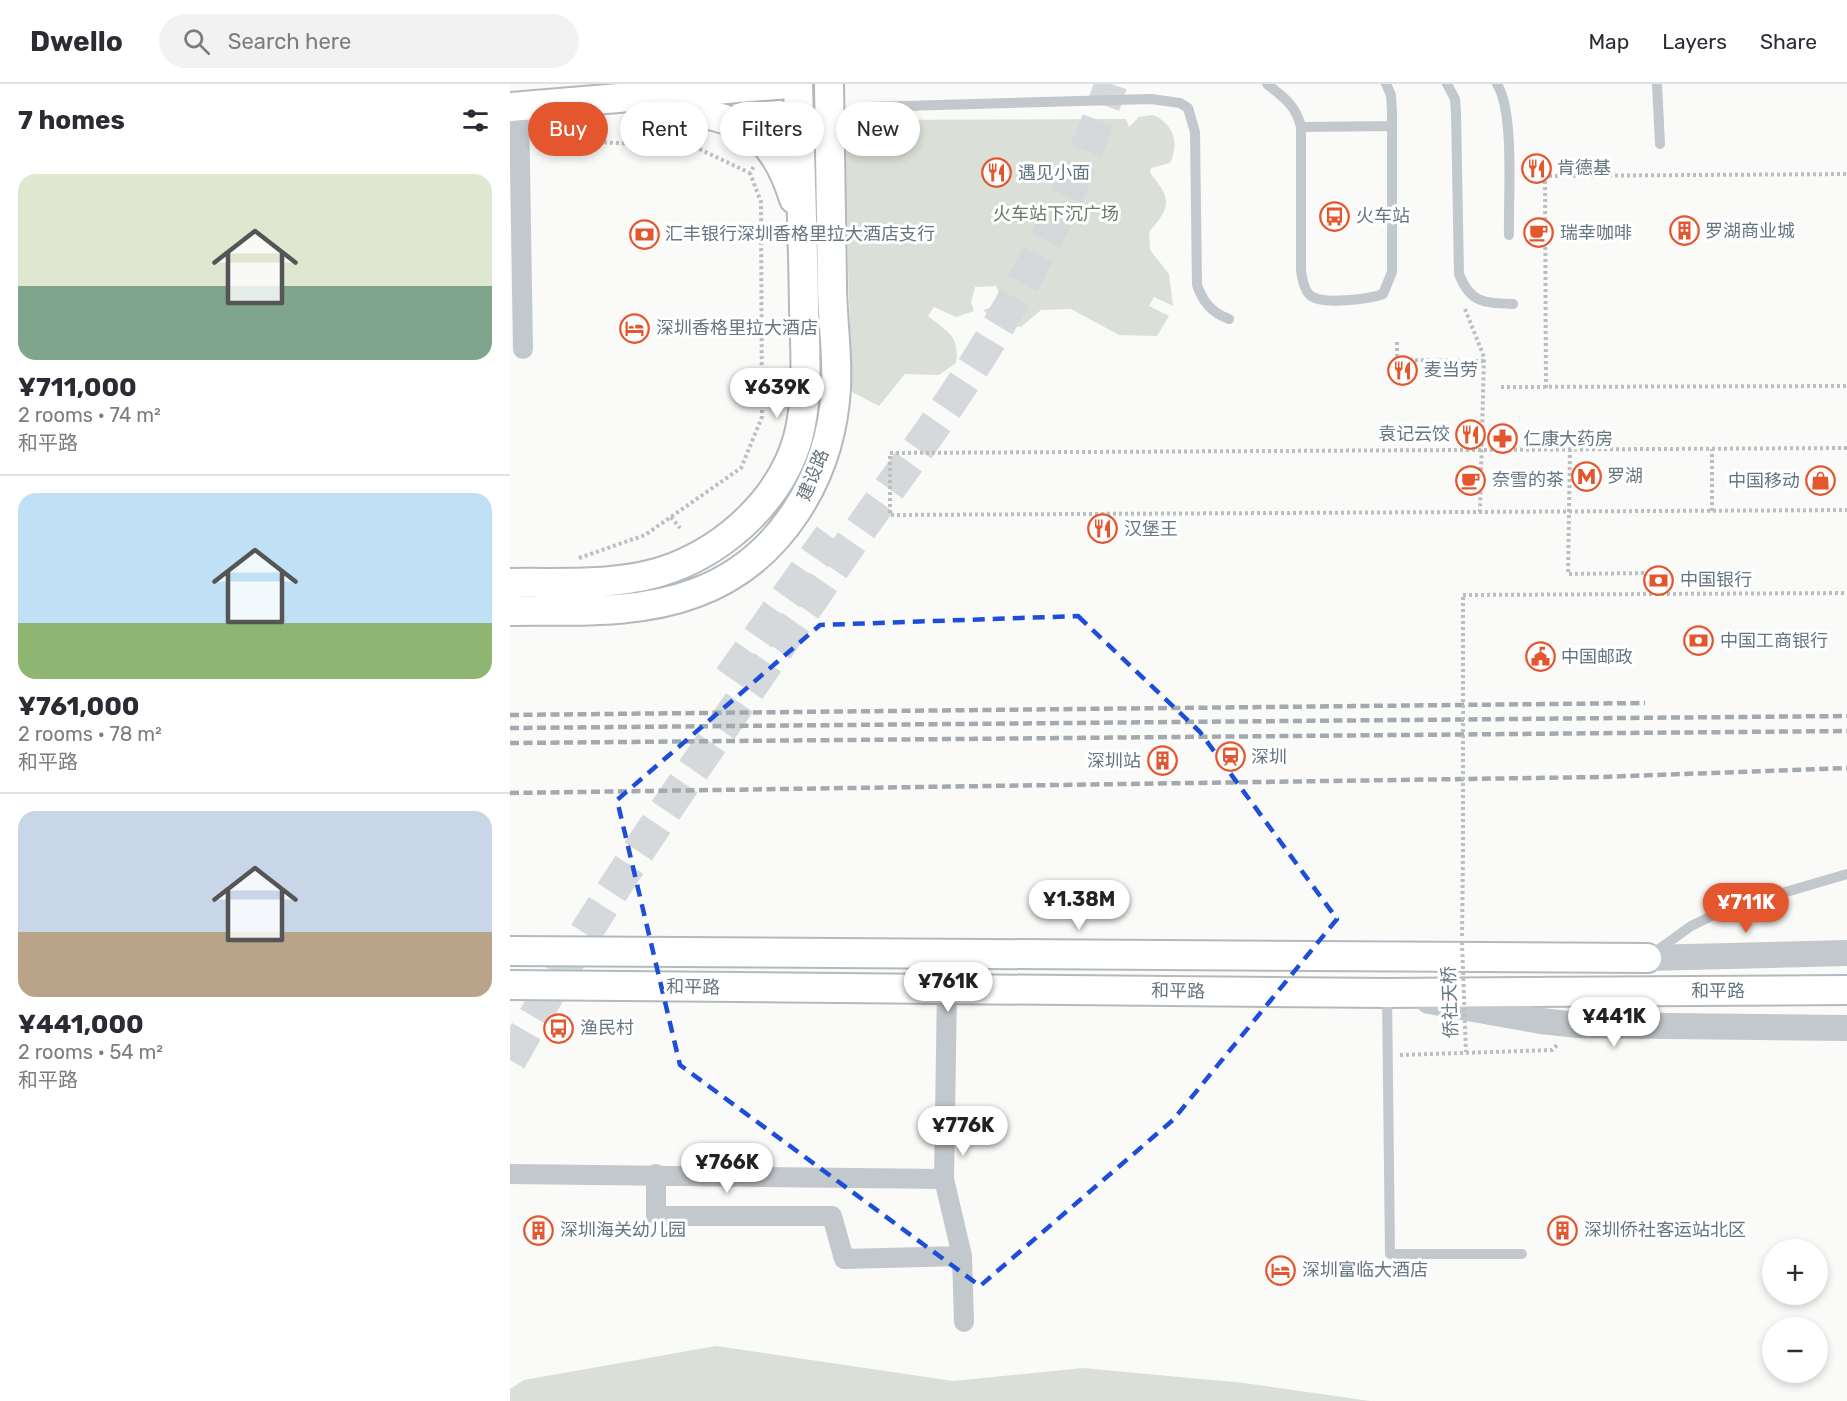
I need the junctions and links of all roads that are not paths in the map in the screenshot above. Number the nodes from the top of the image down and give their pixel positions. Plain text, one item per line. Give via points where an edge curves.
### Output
1 (789, 84) edge
2 (798, 84) edge
3 (829, 84) edge
4 (1267, 84) edge
5 (1386, 84) edge
6 (1447, 84) edge
7 (1497, 84) edge
8 (1657, 84) edge
9 (621, 98) junction
10 (514, 106) edge
11 (1392, 126) junction
12 (1301, 127) junction
13 (1660, 144) dead end
14 (516, 191) edge
15 (803, 228) junction
16 (1509, 235) dead end
17 (1512, 304) dead end
18 (1229, 320) dead end
19 (523, 350) dead end
20 (836, 388) junction
21 (510, 583) edge
22 (510, 611) edge
23 (1847, 874) edge
24 (510, 951) edge
25 (1847, 953) edge
26 (1647, 958) junction
27 (510, 985) edge
28 (947, 989) junction
29 (1837, 990) edge
30 (1387, 993) junction
31 (1847, 1028) edge
32 (510, 1174) edge
33 (656, 1174) junction
34 (944, 1179) junction
35 (1522, 1254) dead end
36 (962, 1256) junction
37 (964, 1322) dead end

1 - 9 main road
2 - 15 main road, 建设路
3 - 20 main road, 建设路
4 - 12 lane via 1291,103
5 - 11 lane via 1391,95
6 - 17 lane via 1455,99 1456,112 1459,274 1464,288 1476,299
7 - 16 lane via 1508,125
8 - 13 lane
9 - 10 main road
9 - 15 main road via 725,119 747,128 767,145 785,172
10 - 14 street via 520,137
11 - 12 lane
11 - 12 lane via 1392,272 1383,294 1365,299 1319,299 1311,296 1303,281
14 - 19 street
15 - 21 main road, 建设路 via 803,408 798,439 761,507 731,535 671,568 607,581
18 - 20 lane via 1207,304 1197,285 1195,132 1188,108 1180,103 1151,99 868,107 847,116 838,139
20 - 22 main road, 建设路 via 824,453 801,507 774,540 734,574 693,594 653,605
23 - 26 lane via 1724,910 1691,926
24 - 26 main road, 和平路
25 - 26 street
27 - 28 main road, 和平路
28 - 30 main road, 和平路
28 - 34 street
29 - 30 main road, 和平路
30 - 31 street via 1578,1026
30 - 35 lane via 1390,1254
32 - 33 street
33 - 34 street
33 - 36 street via 656,1216 832,1216 844,1259
34 - 36 street
36 - 37 street

